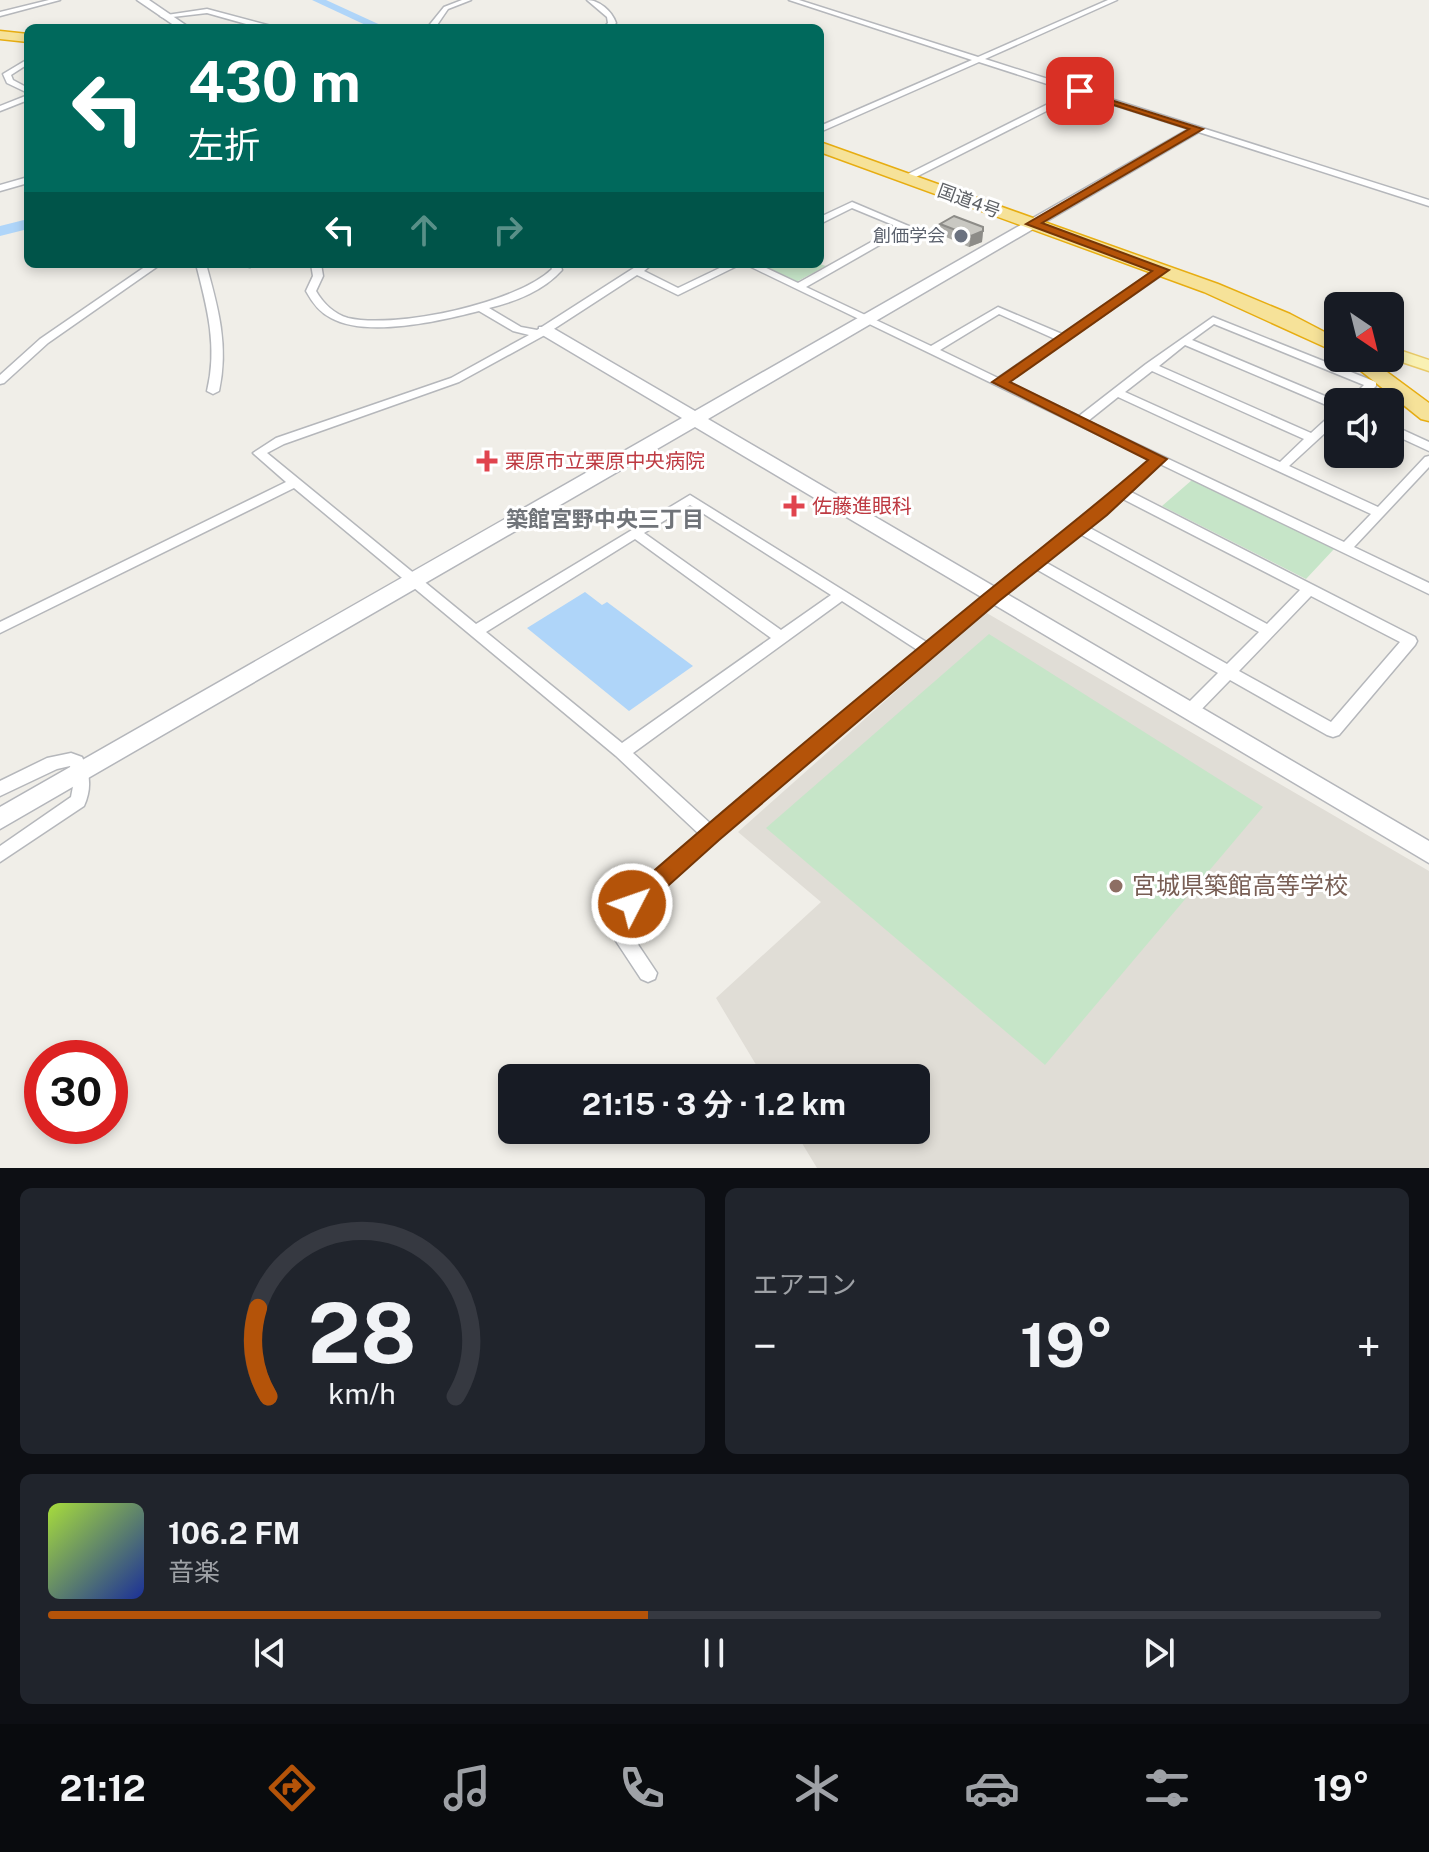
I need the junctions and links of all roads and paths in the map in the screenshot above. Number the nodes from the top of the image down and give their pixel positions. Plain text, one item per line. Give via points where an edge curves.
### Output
1 (57, 0) edge
2 (142, 0) edge
3 (468, 0) edge
4 (590, 0) edge
5 (792, 0) edge
6 (1114, 0) edge
7 (0, 14) edge
8 (164, 16) junction
9 (178, 24) edge
10 (254, 24) edge
11 (434, 24) edge
12 (612, 24) edge
13 (0, 35) edge
14 (24, 38) edge
15 (978, 59) junction
16 (24, 63) edge
17 (24, 89) edge
18 (1080, 91) junction
19 (24, 99) edge
20 (0, 109) edge
21 (824, 127) edge
22 (1198, 129) junction
23 (824, 148) edge
24 (907, 178) junction
25 (24, 181) edge
26 (0, 188) edge
27 (1429, 203) edge
28 (824, 219) edge
29 (1032, 224) junction
30 (824, 260) edge
31 (837, 266) junction
32 (150, 268) edge
33 (202, 268) edge
34 (317, 268) edge
35 (556, 268) edge
36 (641, 268) edge
37 (728, 268) edge
38 (758, 268) edge
39 (1162, 270) junction
40 (636, 271) junction
41 (798, 287) junction
42 (478, 306) junction
43 (867, 319) junction
44 (542, 332) junction
45 (1062, 338) junction
46 (1324, 338) edge
47 (1184, 341) junction
48 (932, 350) junction
49 (1404, 357) edge
50 (1150, 366) junction
51 (1429, 366) edge
52 (1374, 372) edge
53 (0, 381) edge
54 (1000, 382) junction
55 (1368, 388) edge
56 (213, 391) dead end
57 (1116, 392) junction
58 (1324, 400) edge
59 (1429, 414) edge
60 (694, 419) junction
61 (1080, 421) junction
62 (1324, 427) edge
63 (1404, 435) edge
64 (1312, 438) junction
65 (1429, 447) edge
66 (1159, 459) junction
67 (1429, 460) edge
68 (1281, 467) junction
69 (292, 484) junction
70 (1122, 493) junction
71 (1380, 513) junction
72 (1080, 528) junction
73 (635, 533) junction
74 (1346, 548) junction
75 (1036, 563) junction
76 (416, 580) junction
77 (1429, 589) edge
78 (1309, 590) junction
79 (842, 594) junction
80 (992, 597) junction
81 (0, 628) edge
82 (476, 631) junction
83 (1269, 631) junction
84 (780, 637) junction
85 (929, 650) junction
86 (1229, 672) junction
87 (1189, 712) junction
88 (622, 752) junction
89 (82, 773) junction
90 (0, 789) edge
91 (0, 819) edge
92 (711, 834) junction
93 (1429, 853) edge
94 (0, 855) edge
95 (648, 973) dead end

1 - 7 street
2 - 8 street
3 - 11 street via 446,8
4 - 12 street via 610,16
5 - 15 street
6 - 15 street
8 - 9 street
8 - 10 street via 207,11
13 - 14 highway
15 - 18 street
15 - 21 street
16 - 17 street via 7,74
18 - 22 street
18 - 24 street
19 - 20 street
22 - 27 street
22 - 29 street
23 - 24 highway, 国道4号
24 - 29 highway, 国道4号
25 - 26 street
28 - 31 street via 852,205 906,227
29 - 39 highway, 国道4号
29 - 43 street
30 - 31 street
31 - 41 street
32 - 53 street via 44,341
33 - 56 street via 218,323
34 - 42 street via 311,291 320,307 344,321 375,326 443,317
35 - 42 street via 554,276 535,289
36 - 40 street
37 - 40 street via 678,292
38 - 41 street
39 - 45 street
39 - 46 highway, 国道4号
40 - 44 street
41 - 43 street
42 - 44 street via 517,329
43 - 48 street
43 - 60 street
44 - 60 street
44 - 69 street via 455,380 259,453
45 - 48 street via 998,310
45 - 54 street
47 - 50 street
47 - 55 street via 1213,320 1372,384
47 - 58 street
48 - 54 street
49 - 51 main road
50 - 57 street
50 - 64 street
52 - 59 highway
54 - 61 street
57 - 61 street
57 - 68 street
60 - 76 street
60 - 80 street
61 - 66 street
62 - 64 street
63 - 65 street
64 - 68 street
66 - 70 street
66 - 74 street
67 - 71 street
68 - 71 street
69 - 76 street
69 - 81 street
70 - 72 street
70 - 78 street
71 - 74 street
72 - 75 street
72 - 83 street
73 - 79 street via 690,499
73 - 82 street
73 - 84 street
74 - 77 street
75 - 80 street
75 - 86 street
76 - 82 street
76 - 89 street
78 - 83 street
78 - 86 street via 1410,641 1333,731
79 - 84 street
79 - 85 street
80 - 85 street
80 - 87 street
82 - 88 street
83 - 86 street
84 - 88 street
85 - 92 street
86 - 87 street
87 - 93 street
88 - 92 street
89 - 90 street via 76,761 63,759
89 - 91 street
89 - 94 street via 78,801
92 - 95 street via 632,904 619,932

